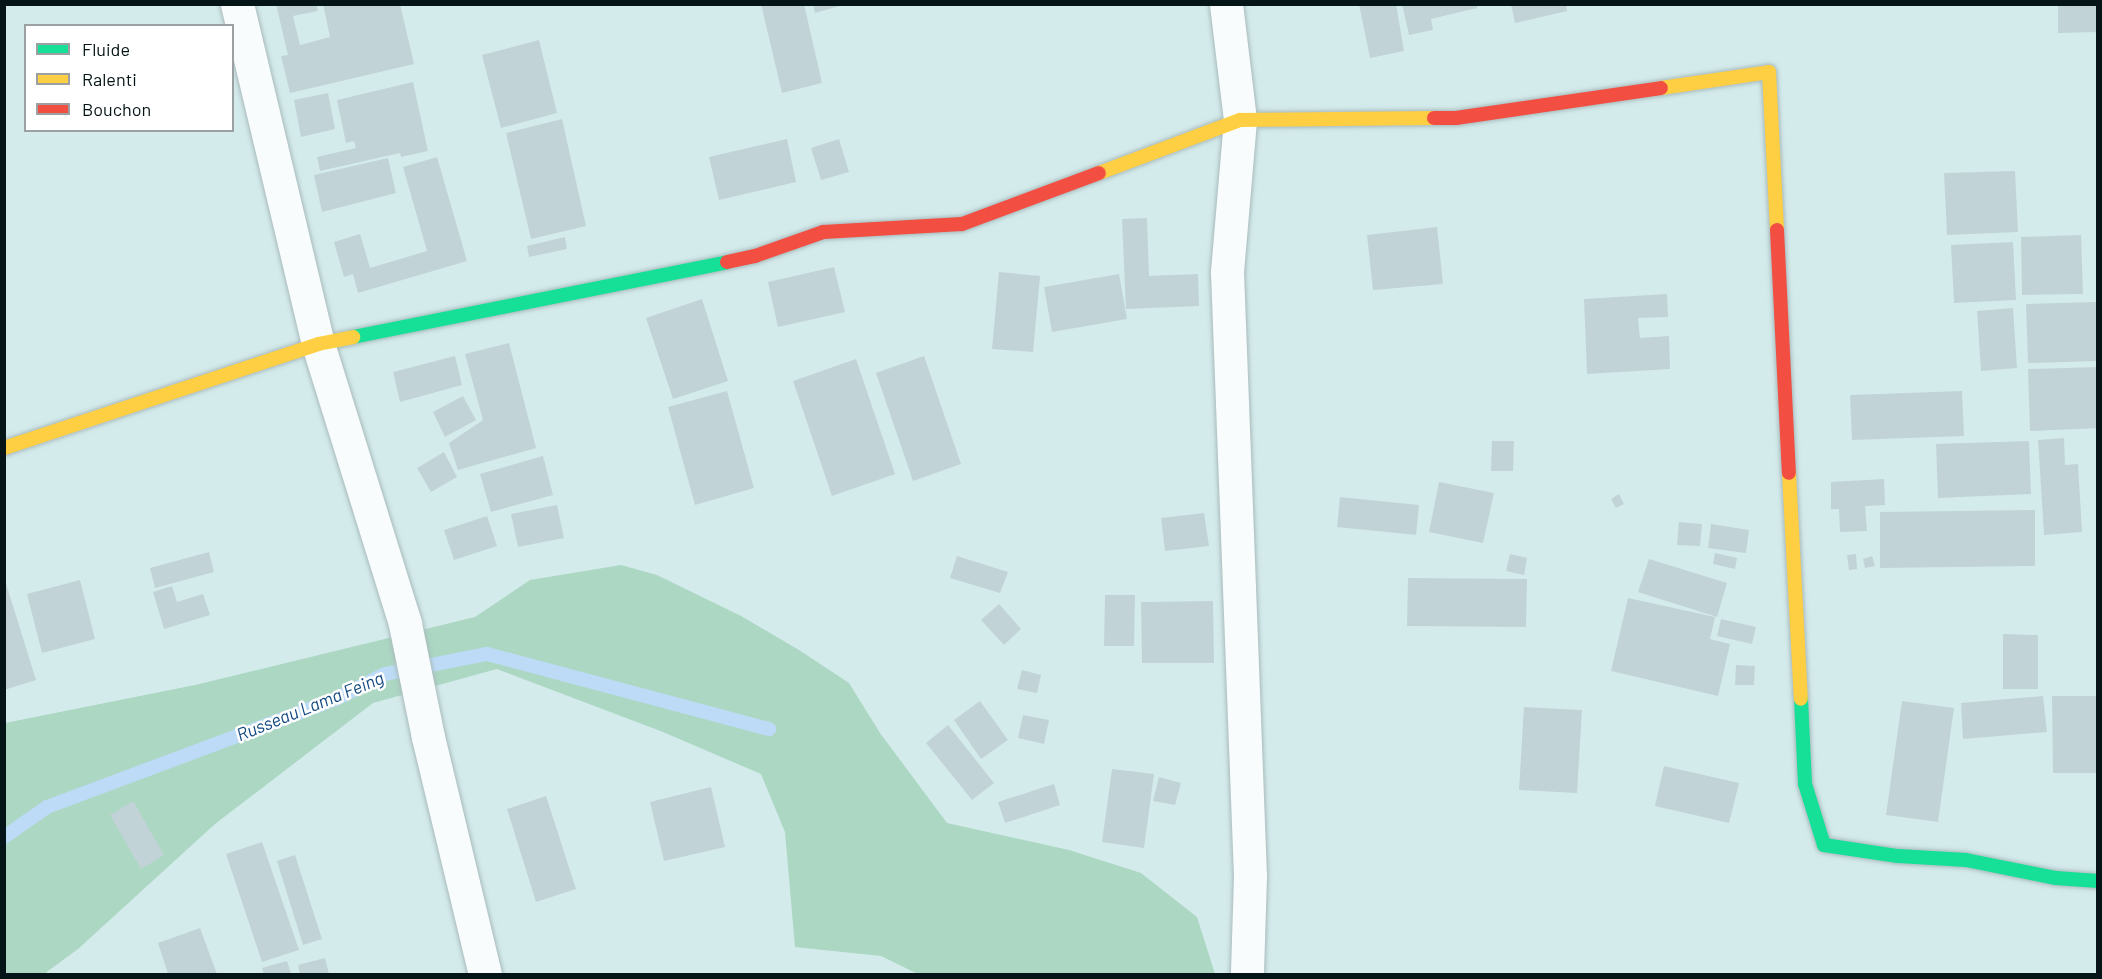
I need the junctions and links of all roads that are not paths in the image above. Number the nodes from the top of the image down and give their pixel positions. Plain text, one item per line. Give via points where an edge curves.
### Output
1 (237, 4) edge
2 (1226, 4) edge
3 (1240, 120) junction
4 (318, 344) junction
5 (4, 448) edge
6 (2097, 881) edge
7 (485, 975) edge
8 (1247, 975) edge

1 - 4 street
2 - 3 street
3 - 4 street via 962,224 823,232 755,256
3 - 6 street via 1456,118 1769,72 1805,784 1824,846 1966,860 2056,878
3 - 8 street via 1227,272 1250,876
4 - 5 street
4 - 7 street via 405,624

